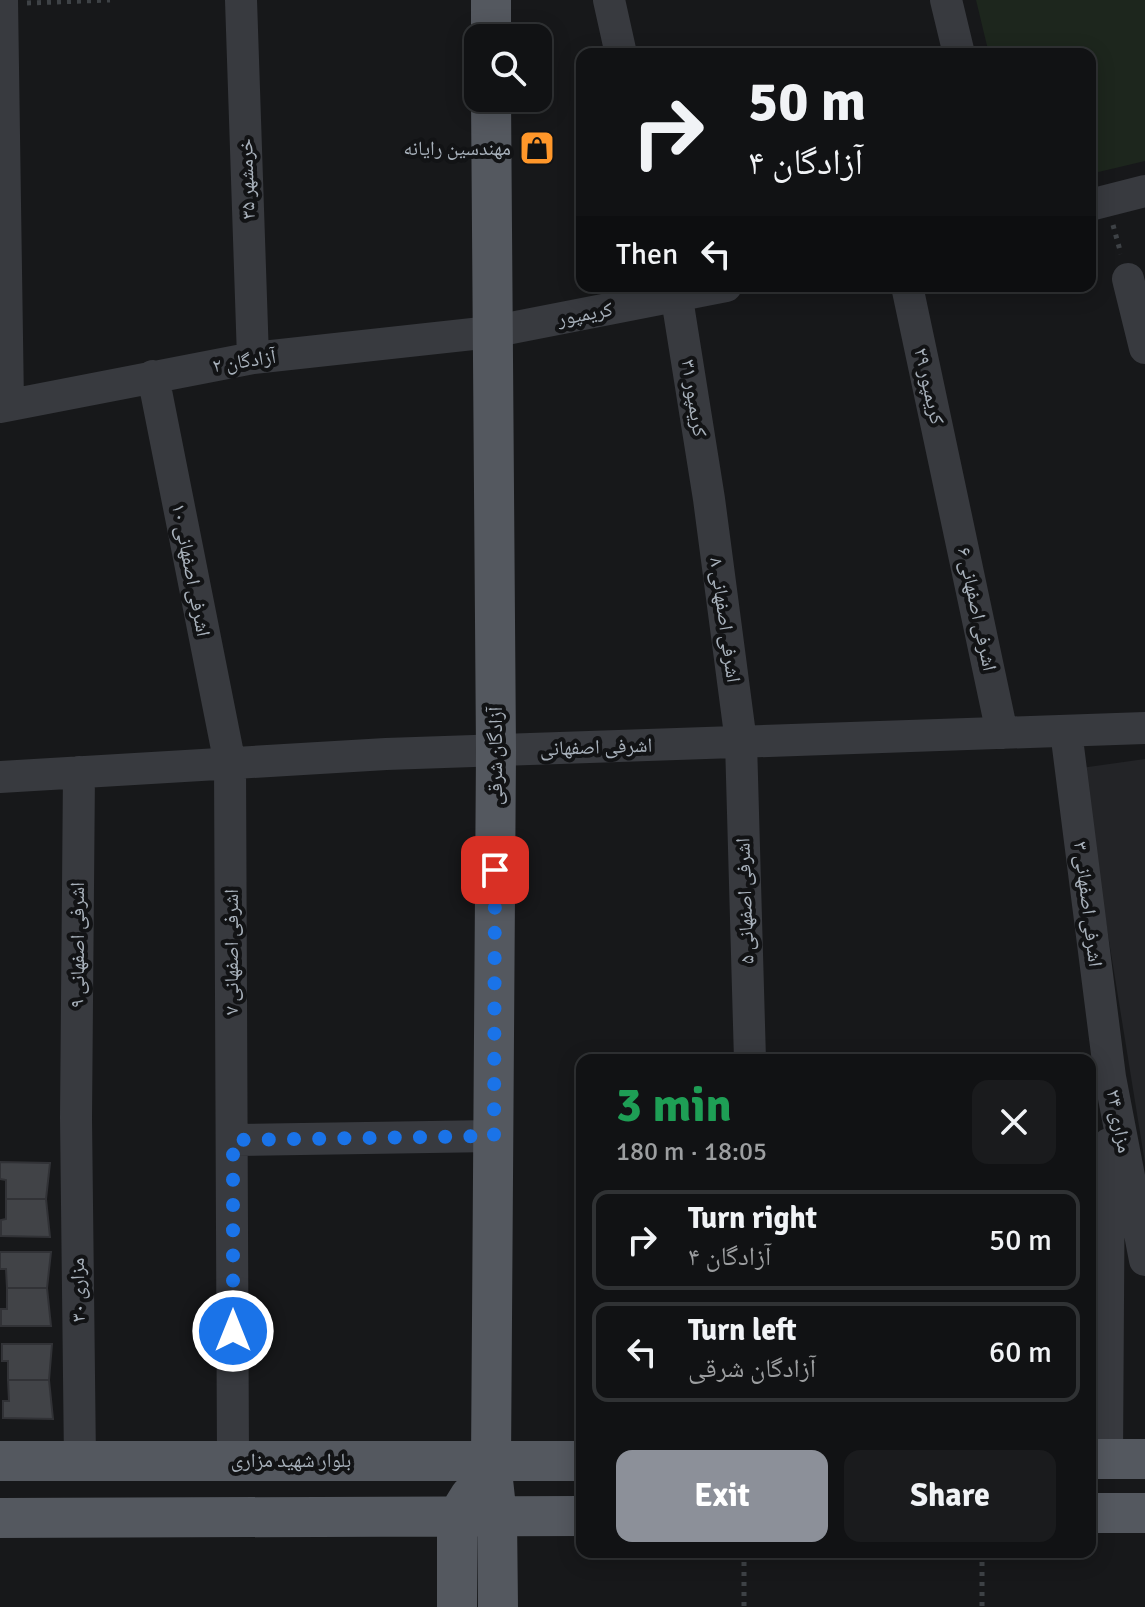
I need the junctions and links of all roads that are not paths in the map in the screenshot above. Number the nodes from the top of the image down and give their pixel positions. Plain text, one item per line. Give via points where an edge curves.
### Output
1 (241, 0) edge
2 (491, 0) edge
3 (946, 0) edge
4 (2, 2) edge
5 (610, 7) edge
6 (491, 24) edge
7 (620, 48) edge
8 (958, 48) edge
9 (491, 112) edge
10 (1145, 191) edge
11 (1098, 203) edge
12 (1128, 279) road end
13 (672, 292) edge
14 (677, 292) edge
15 (908, 292) edge
16 (491, 332) junction
17 (1145, 348) edge
18 (253, 358) junction
19 (153, 376) junction
20 (4, 406) edge
21 (951, 486) joint
22 (709, 499) joint
23 (1145, 728) edge
24 (1066, 731) junction
25 (1002, 733) junction
26 (741, 742) junction
27 (496, 751) junction
28 (230, 764) junction
29 (79, 772) junction
30 (0, 777) edge
31 (750, 1054) edge
32 (1110, 1077) junction
33 (76, 1118) joint
34 (494, 1136) junction
35 (233, 1140) junction
36 (1145, 1260) edge
37 (233, 1459) junction
38 (1114, 1459) edge
39 (0, 1461) edge
40 (80, 1461) junction
41 (576, 1461) edge
42 (491, 1462) junction
43 (1096, 1513) edge
44 (1145, 1513) edge
45 (576, 1516) edge
46 (457, 1517) junction
47 (497, 1517) junction
48 (0, 1518) edge
49 (457, 1607) edge
50 (498, 1607) edge

1 - 18 street, خرمشهر ۳۵
2 - 6 main road
3 - 8 street
4 - 20 street
5 - 7 street
9 - 16 main road, آزادگان شرقی
10 - 11 street
12 - 17 street
13 - 16 street, کریمپور
14 - 22 street, کریمپور ۳۱
15 - 21 street, کریمپور ۲۹
16 - 18 street, آزادگان ۲
16 - 27 main road, آزادگان شرقی
18 - 19 street, آزادگان ۲
19 - 20 street, آزادگان ۲
19 - 28 street, اشرفی اصفهانی ۱۰
21 - 25 street, اشرفی اصفهانی ۶
22 - 26 street, اشرفی اصفهانی ۸
23 - 24 street, اشرفی اصفهانی
24 - 25 street, اشرفی اصفهانی
24 - 32 street, اشرفی اصفهانی ۳
25 - 26 street, اشرفی اصفهانی
26 - 27 street, اشرفی اصفهانی
26 - 31 street, اشرفی اصفهانی ۵
27 - 28 street, اشرفی اصفهانی
27 - 34 main road, آزادگان شرقی
28 - 29 street, اشرفی اصفهانی
28 - 35 street, اشرفی اصفهانی ۷
29 - 30 street, اشرفی اصفهانی
29 - 33 street, اشرفی اصفهانی ۹
32 - 36 street, مزاری ۲۴
32 - 38 street
33 - 40 street, مزاری ۳۰
34 - 35 street
34 - 42 main road, آزادگان شرقی
35 - 37 street, اشرفی اصفهانی ۷
37 - 40 main road, بلوار شهید مزاری
37 - 42 main road, بلوار شهید مزاری
39 - 40 main road, بلوار شهید مزاری
41 - 42 main road, بلوار شهید مزاری
42 - 46 main road
42 - 47 main road, آزادگان شرقی
43 - 44 main road
45 - 47 main road
46 - 47 main road
46 - 48 main road
46 - 49 main road
47 - 50 main road, آزادگان شرقی

